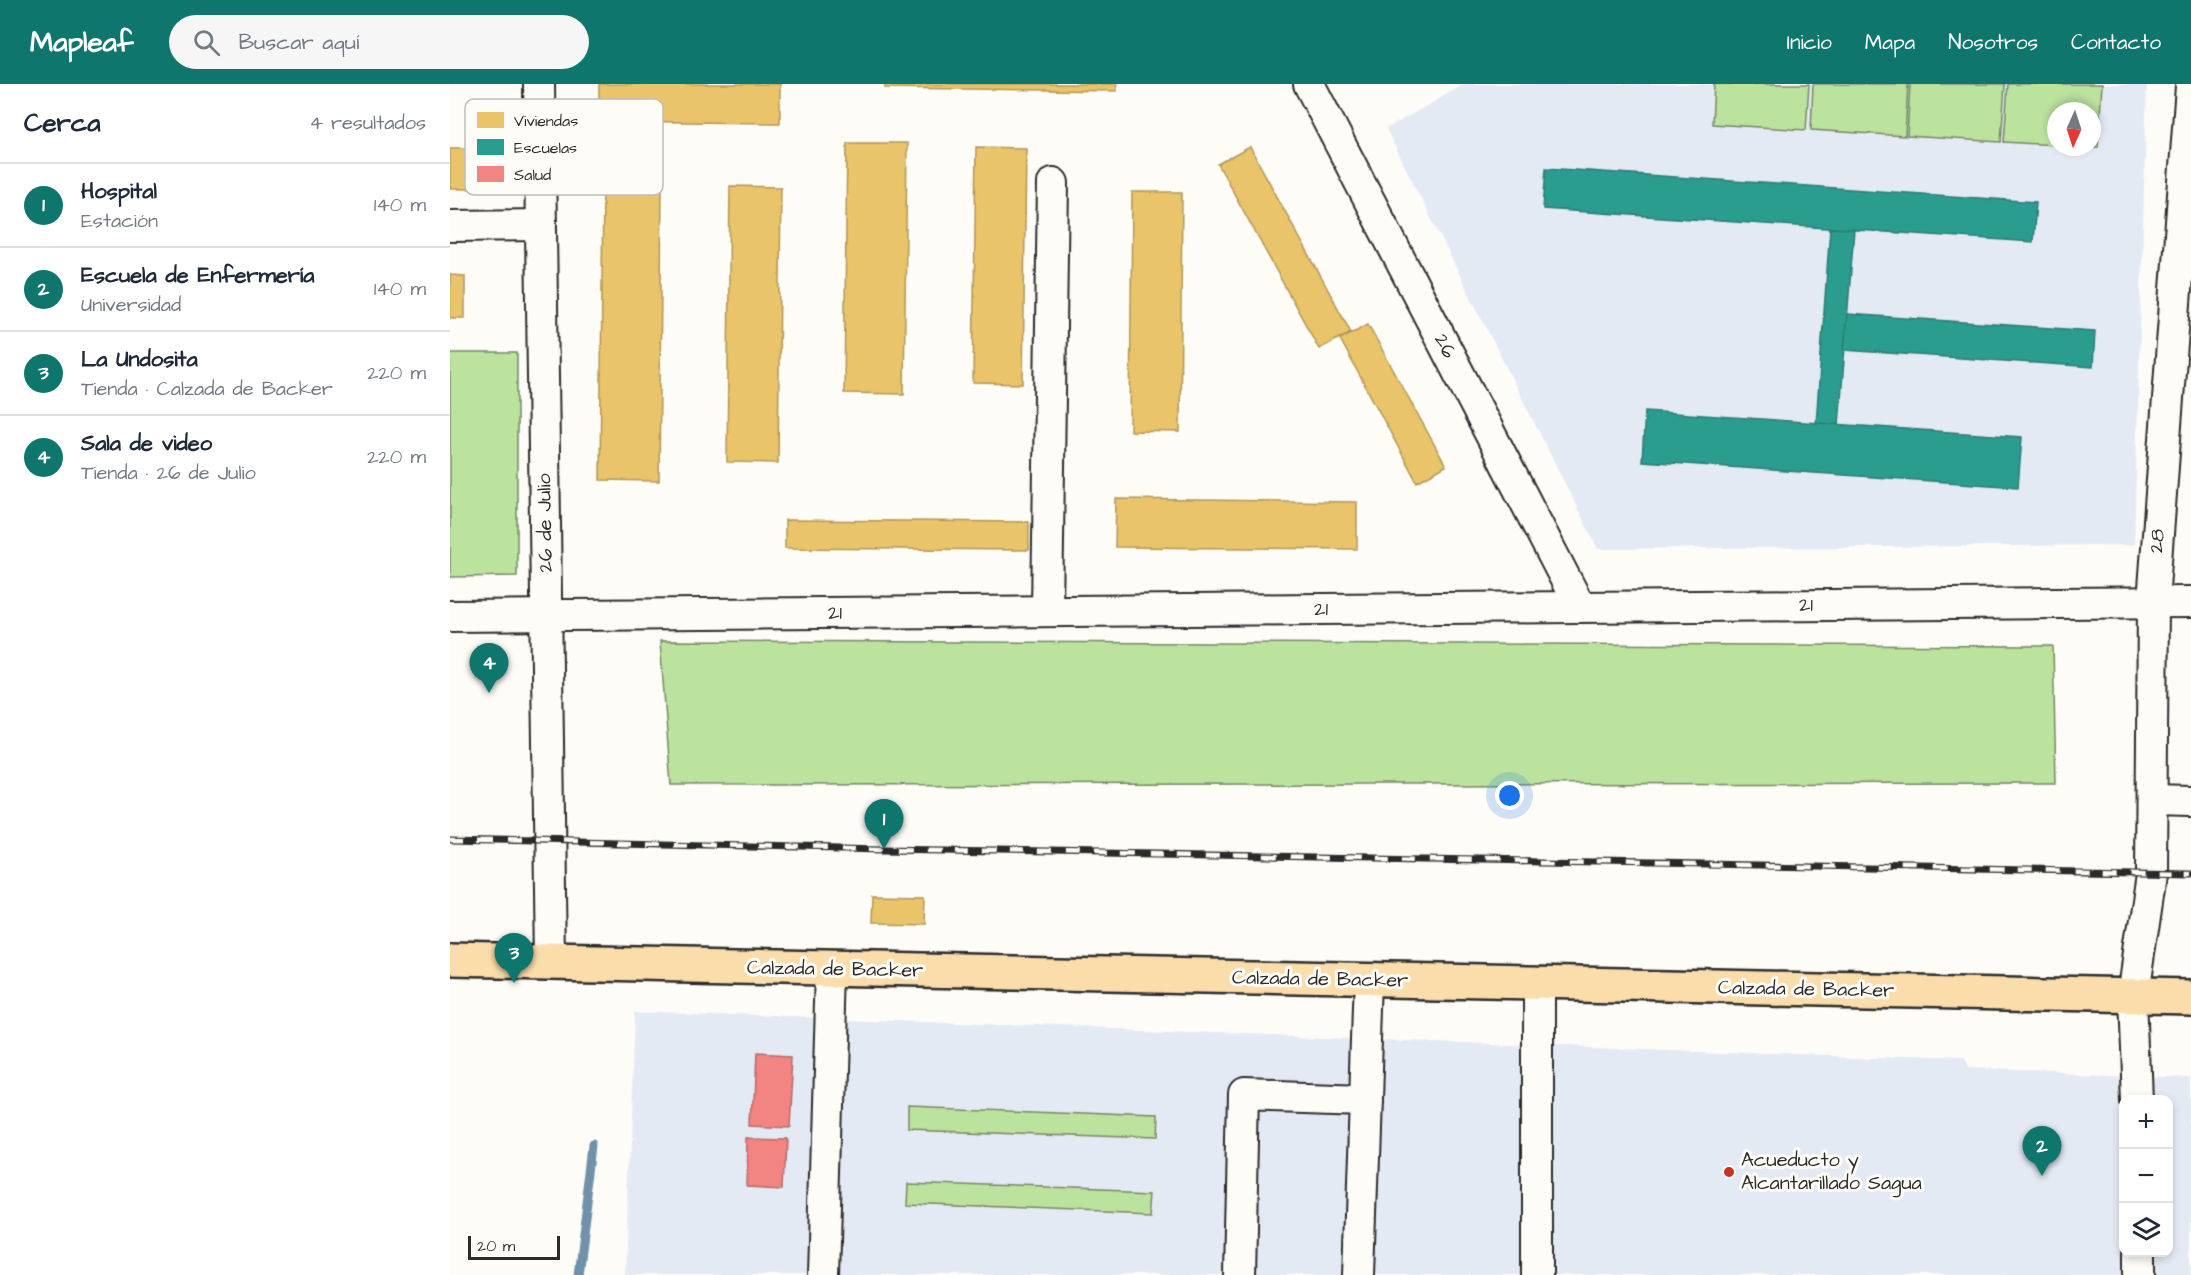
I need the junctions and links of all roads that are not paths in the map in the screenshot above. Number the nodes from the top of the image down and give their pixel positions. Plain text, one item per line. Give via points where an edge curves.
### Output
1 (539, 84) edge
2 (1309, 84) edge
3 (2191, 86) edge
4 (539, 99) edge
5 (1053, 183) dead end
6 (541, 195) edge
7 (541, 225) junction
8 (450, 226) edge
9 (2184, 265) edge
10 (2153, 602) junction
11 (2191, 602) edge
12 (1580, 607) junction
13 (1047, 611) junction
14 (450, 616) edge
15 (546, 616) junction
16 (2152, 800) junction
17 (2191, 801) edge
18 (450, 960) edge
19 (552, 962) junction
20 (832, 969) junction
21 (1369, 980) junction
22 (1537, 984) junction
23 (2133, 996) junction
24 (2191, 997) edge
25 (2137, 1095) edge
26 (1365, 1100) junction
27 (2140, 1257) edge
28 (823, 1275) edge
29 (1240, 1275) edge
30 (1359, 1275) edge
31 (1537, 1275) edge
32 (2140, 1275) edge

1 - 4 street, 26 de Julio
2 - 12 street, 26
3 - 9 street, 28
5 - 13 street
6 - 7 street, 26 de Julio
7 - 8 street
7 - 15 street, 26 de Julio
9 - 10 street, 28
10 - 11 street, 21
10 - 12 street, 21
10 - 16 street, 28
12 - 13 street, 21
13 - 15 street, 21
14 - 15 street, 21
15 - 19 street, 26 de Julio
16 - 17 street
16 - 23 street, 28 via 2151,873
18 - 19 main road, Calzada de Backer
19 - 20 main road, Calzada de Backer
20 - 21 main road, Calzada de Backer
20 - 28 street
21 - 22 main road, Calzada de Backer
21 - 26 street
22 - 23 main road, Calzada de Backer
22 - 31 street
23 - 24 main road, Calzada de Backer
23 - 25 street, 28
26 - 29 street via 1244,1095
26 - 30 street
27 - 32 street

